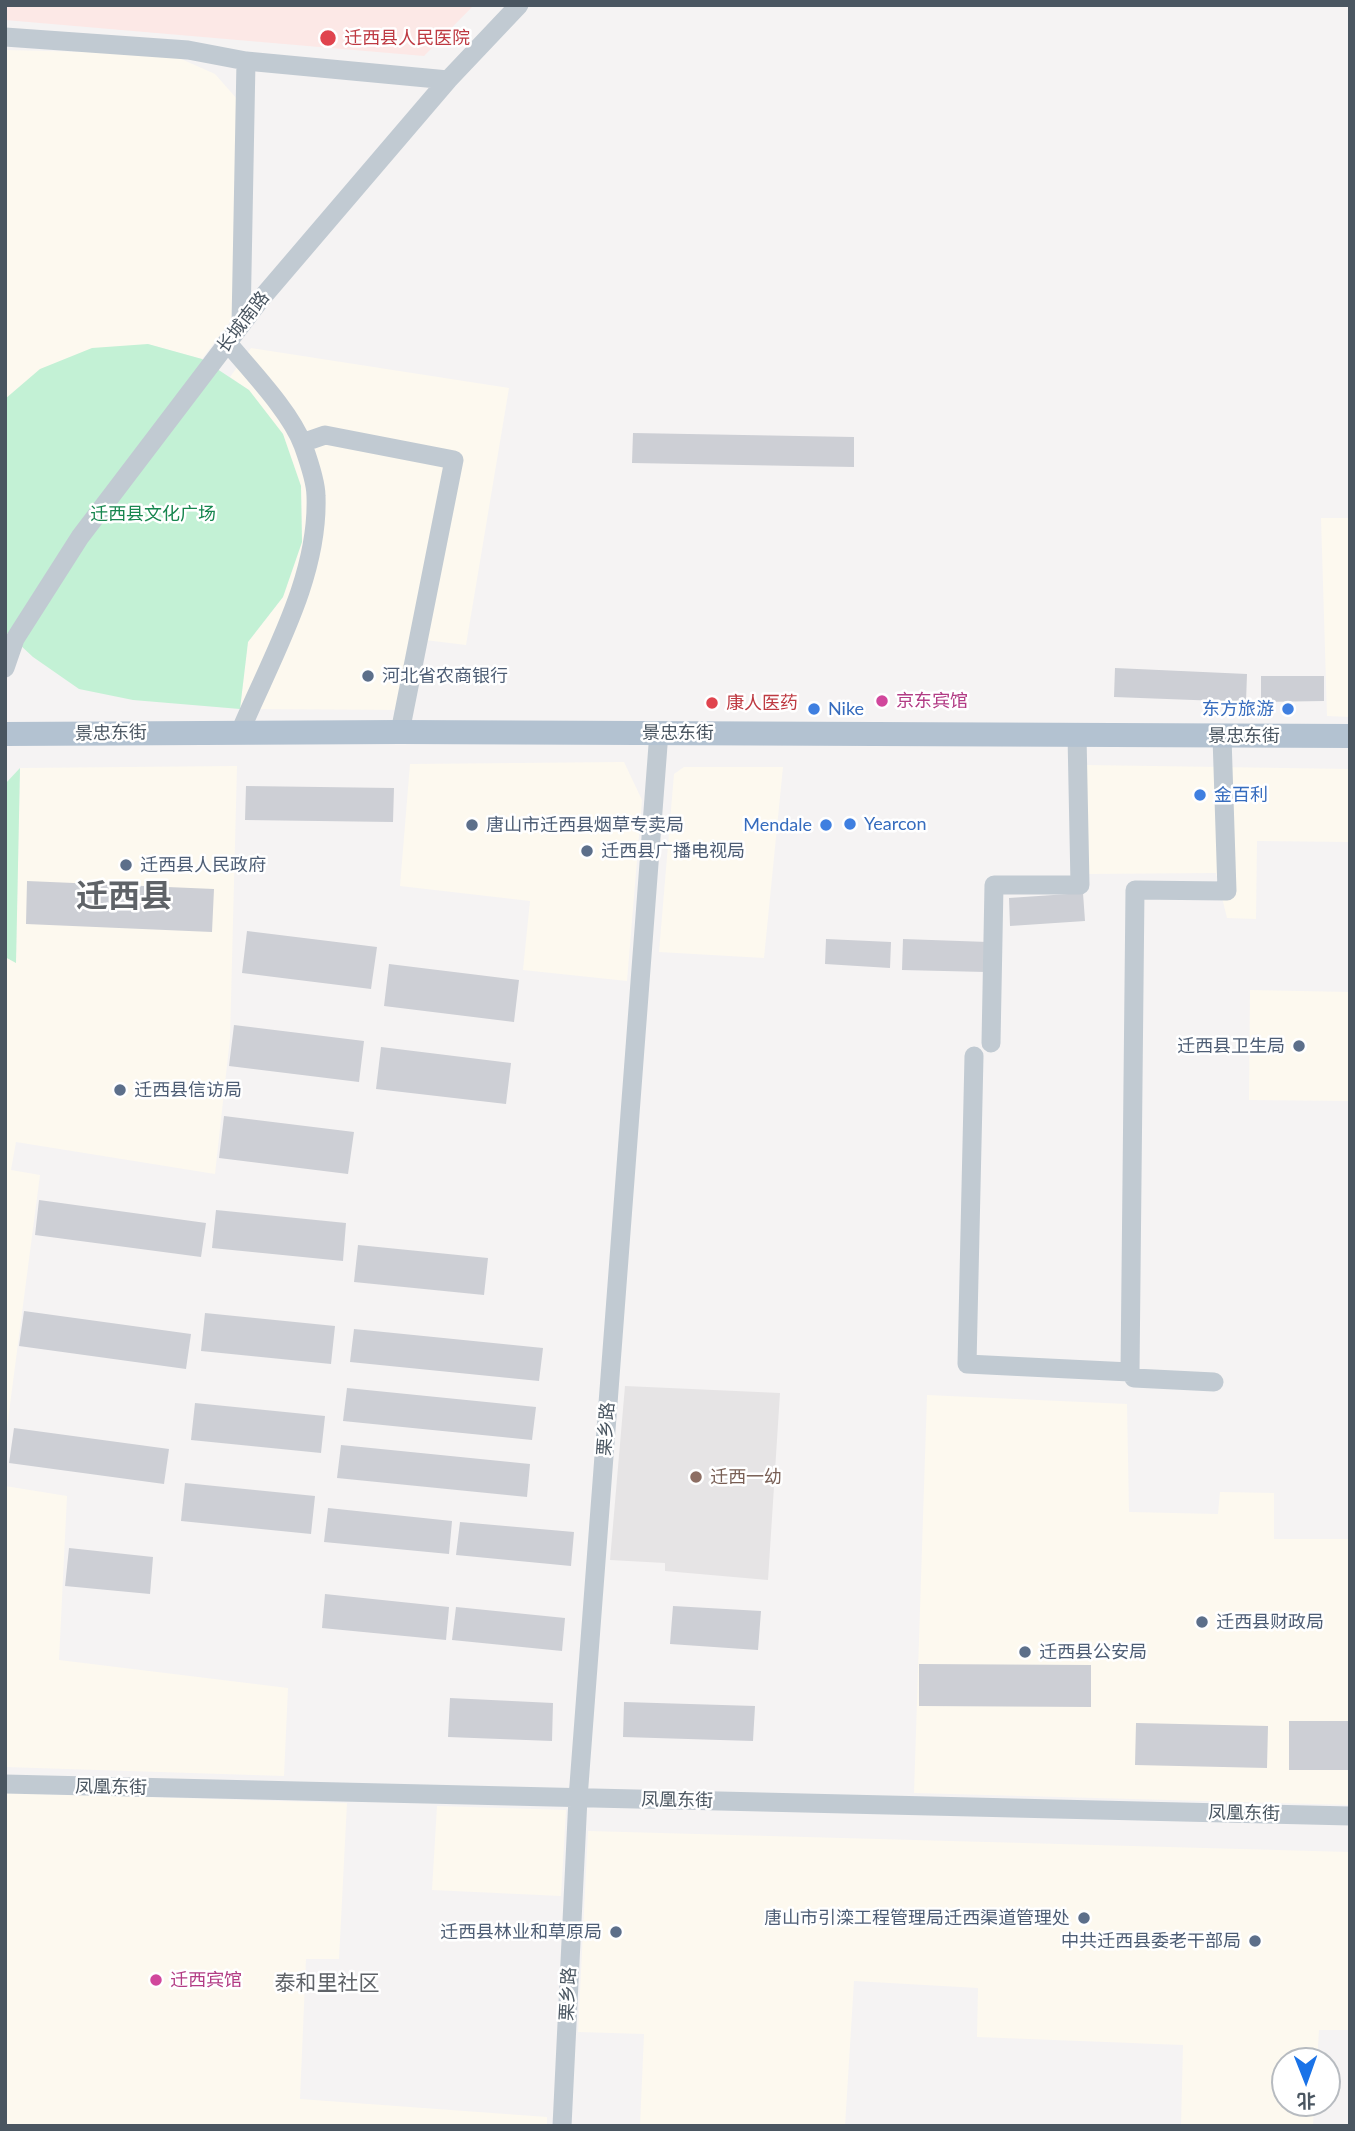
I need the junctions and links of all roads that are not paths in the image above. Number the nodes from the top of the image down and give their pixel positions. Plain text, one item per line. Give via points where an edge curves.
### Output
1 (519, 5) edge
2 (5, 37) edge
3 (246, 61) junction
4 (447, 80) junction
5 (241, 324) junction
6 (227, 342) junction
7 (302, 443) junction
8 (5, 668) edge
9 (240, 732) junction
10 (400, 732) junction
11 (659, 732) junction
12 (5, 734) edge
13 (1077, 735) junction
14 (1350, 736) edge
15 (1222, 737) junction
16 (991, 1043) dead end
17 (974, 1056) dead end
18 (1130, 1372) junction
19 (1214, 1382) dead end
20 (5, 1784) edge
21 (578, 1798) junction
22 (1350, 1816) edge
23 (562, 2126) edge

1 - 4 street, 长城南路
2 - 3 street via 188,50
3 - 4 street
3 - 5 street
4 - 5 street, 长城南路
5 - 6 street, 长城南路
6 - 7 street via 279,405
6 - 8 street, 长城南路 via 80,537 15,639
7 - 9 street via 316,495 310,564
7 - 10 street via 325,435 454,460
9 - 10 main road, 景忠东街
9 - 12 main road, 景忠东街
10 - 11 main road, 景忠东街
11 - 13 main road, 景忠东街
11 - 21 street, 栗乡路
13 - 15 main road, 景忠东街
13 - 16 street via 1080,885 994,886
14 - 15 main road, 景忠东街
15 - 18 street via 1227,891 1135,890
17 - 18 street via 967,1364
18 - 19 street via 1134,1378
20 - 21 street, 凤凰东街
21 - 22 street, 凤凰东街
21 - 23 street, 栗乡路

